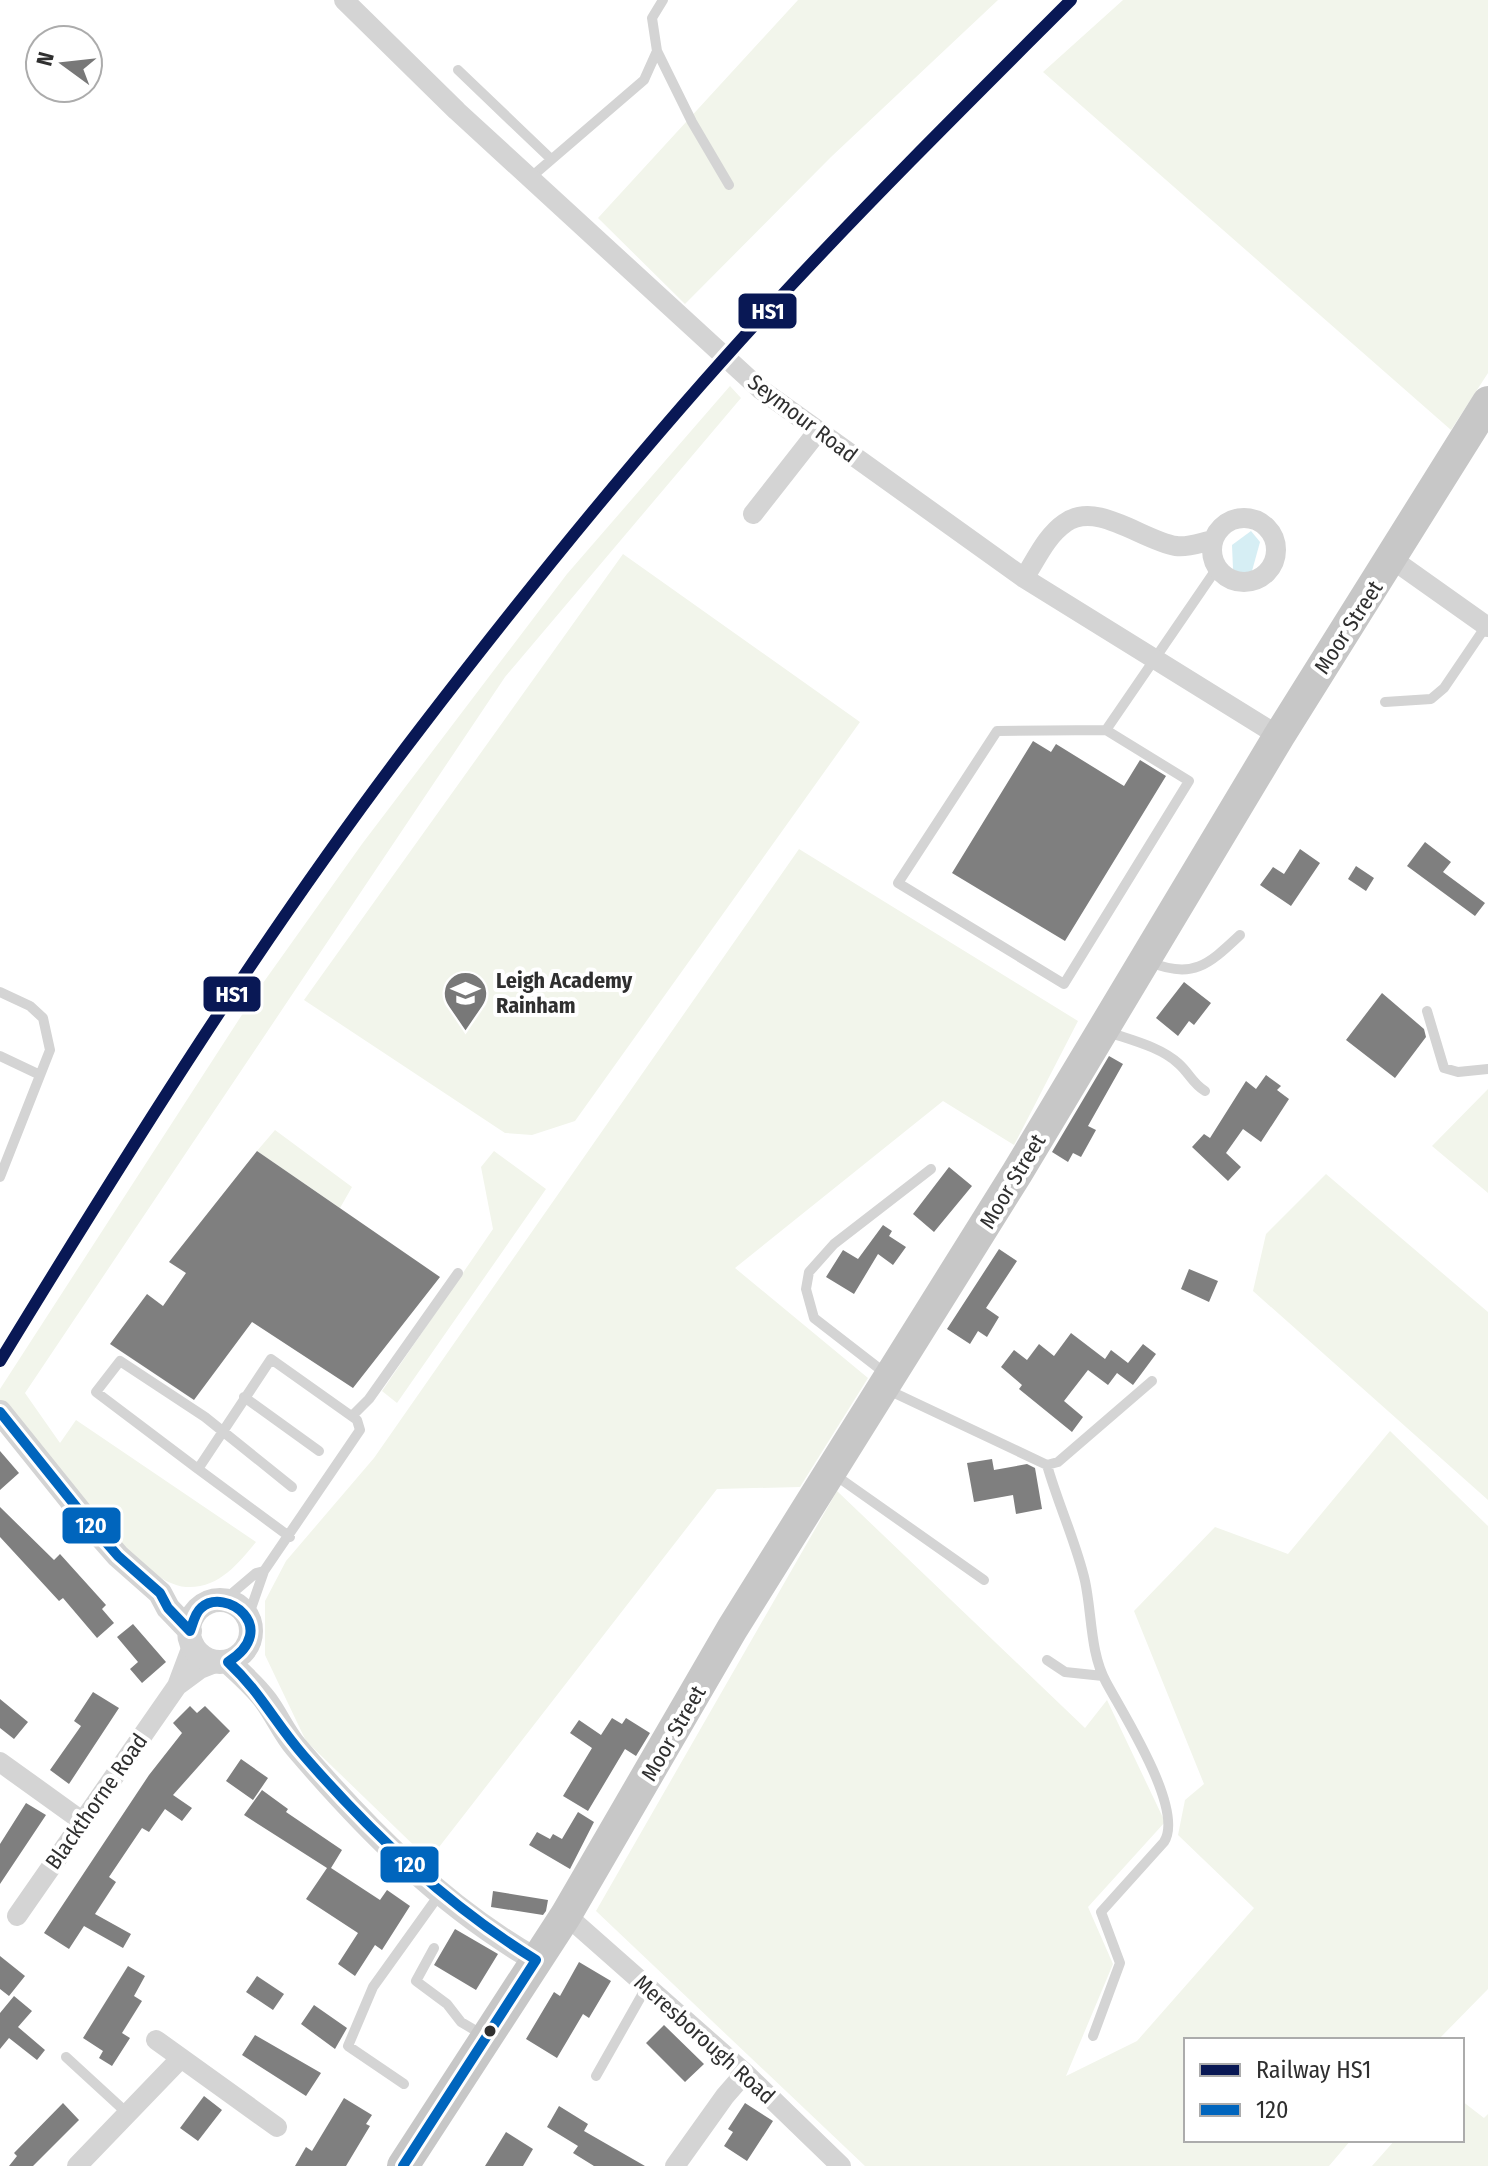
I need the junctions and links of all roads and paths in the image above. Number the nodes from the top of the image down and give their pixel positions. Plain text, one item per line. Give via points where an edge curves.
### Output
1 (344, 0) edge
2 (663, 0) edge
3 (657, 51) junction
4 (458, 70) dead end
5 (550, 158) junction
6 (530, 178) junction
7 (729, 185) dead end
8 (1488, 402) edge
9 (818, 431) junction
10 (753, 514) dead end
11 (1213, 540) junction
12 (1392, 559) junction
13 (1217, 568) junction
14 (1024, 578) junction
15 (1487, 627) edge
16 (1156, 661) junction
17 (1385, 702) dead end
18 (1106, 730) junction
19 (1279, 736) junction
20 (1240, 935) dead end
21 (1145, 960) junction
22 (0, 992) edge
23 (1427, 1011) dead end
24 (1103, 1030) junction
25 (0, 1056) edge
26 (1488, 1069) edge
27 (38, 1074) junction
28 (1205, 1091) dead end
29 (931, 1169) dead end
30 (0, 1177) edge
31 (458, 1273) dead end
32 (1152, 1381) dead end
33 (887, 1382) junction
34 (244, 1397) junction
35 (2, 1415) edge
36 (352, 1416) junction
37 (225, 1434) junction
38 (319, 1451) dead end
39 (1047, 1465) junction
40 (198, 1469) junction
41 (830, 1471) junction
42 (292, 1487) dead end
43 (290, 1537) junction
44 (264, 1571) junction
45 (984, 1580) dead end
46 (160, 1593) junction
47 (212, 1604) junction
48 (249, 1626) junction
49 (191, 1638) junction
50 (1047, 1660) dead end
51 (224, 1662) junction
52 (1103, 1676) junction
53 (177, 1686) junction
54 (266, 1700) junction
55 (0, 1762) edge
56 (82, 1821) junction
57 (439, 1895) junction
58 (566, 1915) junction
59 (17, 1916) dead end
60 (434, 1948) dead end
61 (536, 1960) junction
62 (647, 1986) junction
63 (485, 2036) junction
64 (1093, 2036) dead end
65 (156, 2040) dead end
66 (66, 2057) dead end
67 (181, 2058) junction
68 (745, 2073) junction
69 (596, 2076) dead end
70 (404, 2084) dead end
71 (127, 2113) junction
72 (277, 2127) dead end
73 (77, 2166) edge
74 (403, 2166) edge
75 (675, 2166) edge
76 (841, 2166) edge

1 - 6 street, Seymour Road
2 - 3 lane via 652,18
3 - 5 lane via 644,80
3 - 7 lane
4 - 5 lane
5 - 6 lane
6 - 9 street, Seymour Road via 760,389
8 - 12 main road, Moor Street
9 - 10 street
9 - 14 street, Seymour Road
11 - 13 street
11 - 13 street via 1224,525 1243,518 1267,529 1275,544 1273,563 1253,581 1231,580
11 - 14 street via 1180,547 1103,518 1085,517 1067,521 1052,534
12 - 15 street
12 - 19 main road, Moor Street
13 - 16 lane
14 - 16 street, Seymour Road
15 - 17 lane via 1431,699
16 - 18 lane
16 - 19 street, Seymour Road
18 - 18 lane via 997,731 898,883 1064,984 1189,781
19 - 21 main road, Moor Street
20 - 21 lane via 1213,961 1195,969 1170,970
21 - 24 main road, Moor Street
22 - 27 lane via 43,1018 50,1050
23 - 26 lane via 1444,1068
24 - 28 lane via 1168,1056
24 - 33 main road, Moor Street
25 - 27 lane
27 - 30 lane
29 - 33 lane via 819,1258 809,1272 806,1289 814,1318
31 - 36 lane
32 - 39 lane via 1058,1462
33 - 39 lane
33 - 41 main road, Moor Street
34 - 36 lane via 271,1359
34 - 37 lane
34 - 38 lane
35 - 46 street via 118,1556
36 - 43 lane via 360,1430
37 - 40 lane
37 - 40 lane via 120,1361 96,1392
37 - 42 lane
39 - 52 lane via 1084,1579
40 - 43 lane
41 - 45 lane
41 - 58 main road, Moor Street
43 - 44 lane
44 - 47 lane
44 - 48 lane
46 - 47 street
46 - 49 street
47 - 48 street via 240,1607
47 - 49 street via 193,1617
48 - 51 street via 245,1651
48 - 54 street
49 - 51 street via 203,1657
49 - 53 street, Blackthorne Road
50 - 52 lane via 1065,1672
51 - 53 street, Blackthorne Road via 200,1669
51 - 54 street
52 - 64 lane via 1153,1771 1171,1833 1101,1912 1120,1963
53 - 56 street, Blackthorne Road
54 - 57 street via 295,1745 345,1802
55 - 56 street
56 - 59 street, Blackthorne Road
57 - 61 street
57 - 70 lane via 373,1987 348,2046
58 - 61 main road, Moor Street
58 - 62 street, Meresborough Road
60 - 63 lane via 416,1981 461,2022
61 - 63 main road, Moor Street
62 - 68 street, Meresborough Road
62 - 69 lane
63 - 74 main road, Moor Street
65 - 67 street
66 - 71 lane
67 - 71 street
67 - 72 street
68 - 75 street
68 - 76 street, Meresborough Road
71 - 73 street

